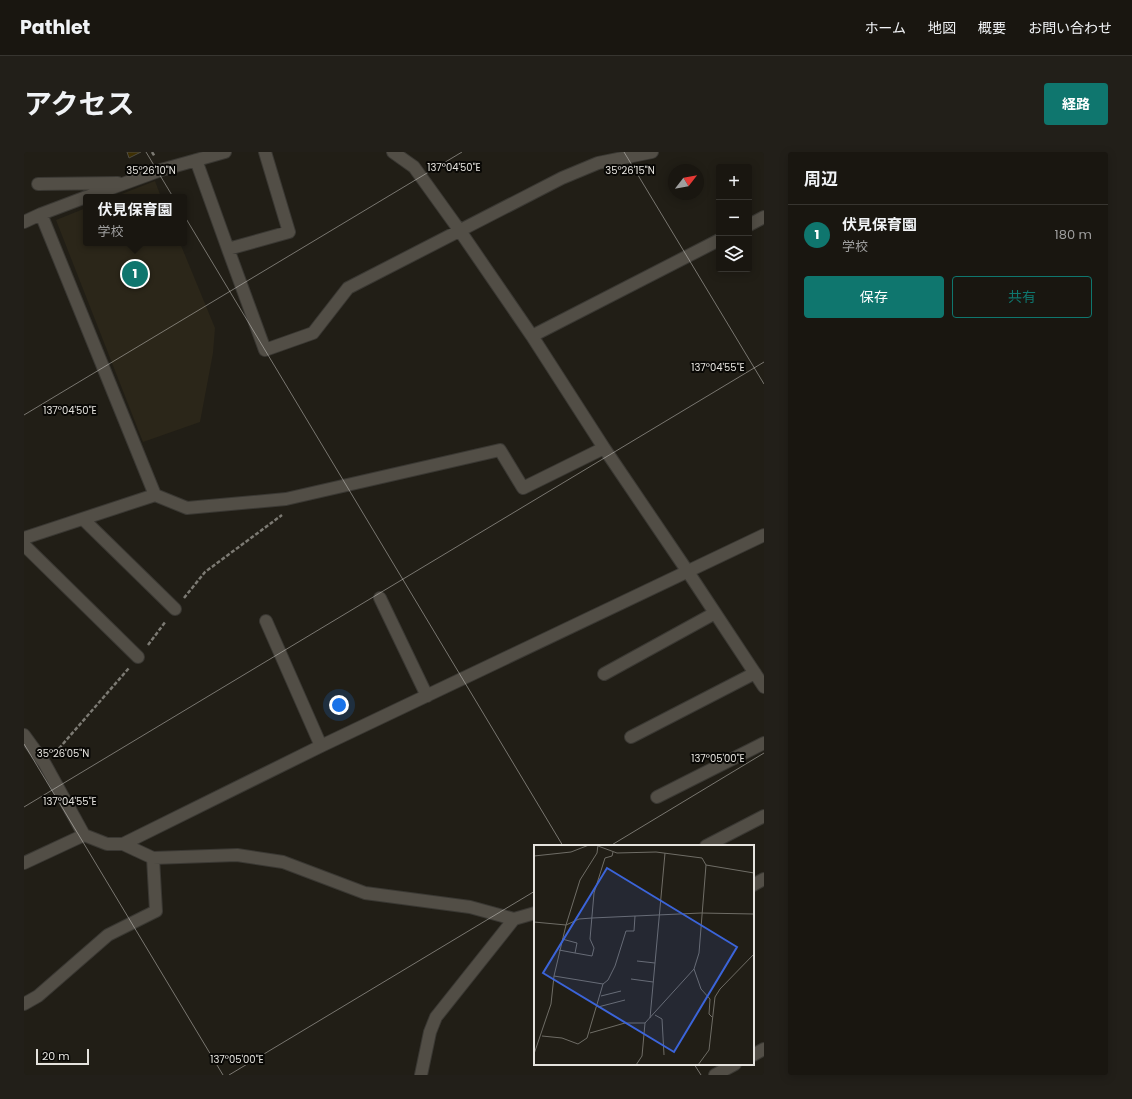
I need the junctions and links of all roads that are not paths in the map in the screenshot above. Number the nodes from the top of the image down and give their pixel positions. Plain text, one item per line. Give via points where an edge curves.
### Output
1 (225, 152) edge
2 (265, 152) edge
3 (393, 152) edge
4 (652, 152) edge
5 (196, 160) junction
6 (127, 182) junction
7 (38, 184) dead end
8 (95, 194) edge
9 (83, 198) edge
10 (41, 214) junction
11 (764, 217) edge
12 (24, 222) edge
13 (752, 223) edge
14 (460, 231) junction
15 (716, 242) edge
16 (228, 249) junction
17 (532, 336) junction
18 (604, 448) junction
19 (154, 495) junction
20 (84, 519) junction
21 (764, 535) edge
22 (24, 538) edge
23 (24, 545) edge
24 (688, 572) junction
25 (380, 598) dead end
26 (175, 609) dead end
27 (715, 613) junction
28 (266, 621) dead end
29 (138, 657) dead end
30 (604, 674) dead end
31 (755, 674) junction
32 (764, 687) edge
33 (427, 696) junction
34 (24, 735) edge
35 (631, 737) dead end
36 (764, 743) edge
37 (321, 746) junction
38 (657, 796) dead end
39 (764, 816) edge
40 (84, 835) junction
41 (123, 844) junction
42 (708, 845) edge
43 (153, 858) junction
44 (24, 863) edge
45 (764, 879) edge
46 (754, 884) edge
47 (534, 913) edge
48 (514, 919) junction
49 (24, 1004) edge
50 (764, 1049) edge
51 (754, 1054) edge
52 (733, 1065) edge
53 (421, 1075) edge
54 (715, 1075) edge

1 - 5 street
2 - 16 street via 289,232
3 - 14 street via 414,167
4 - 14 street via 598,163 562,178
5 - 6 street
5 - 16 street
6 - 7 street
6 - 8 street
9 - 10 street
10 - 12 street
10 - 19 street
11 - 13 street
14 - 16 street via 348,288 313,333 265,350
14 - 17 street
15 - 17 street
17 - 18 street
18 - 19 street via 523,488 500,450 286,499 187,508
18 - 24 street
19 - 20 street
20 - 22 street
20 - 26 street
21 - 24 street
23 - 29 street
24 - 27 street
24 - 33 street
25 - 33 street
27 - 30 street
27 - 31 street
28 - 37 street
31 - 32 street
31 - 35 street
33 - 37 street
34 - 40 street via 45,764
36 - 38 street
37 - 41 street
39 - 42 street
40 - 41 street via 106,844
40 - 44 street
41 - 43 street
43 - 48 street via 237,855 283,862 365,893 470,907
43 - 49 street via 156,911 108,935 38,996
45 - 46 street
47 - 48 street
48 - 53 street via 436,1017 430,1032
50 - 51 street
52 - 54 street

